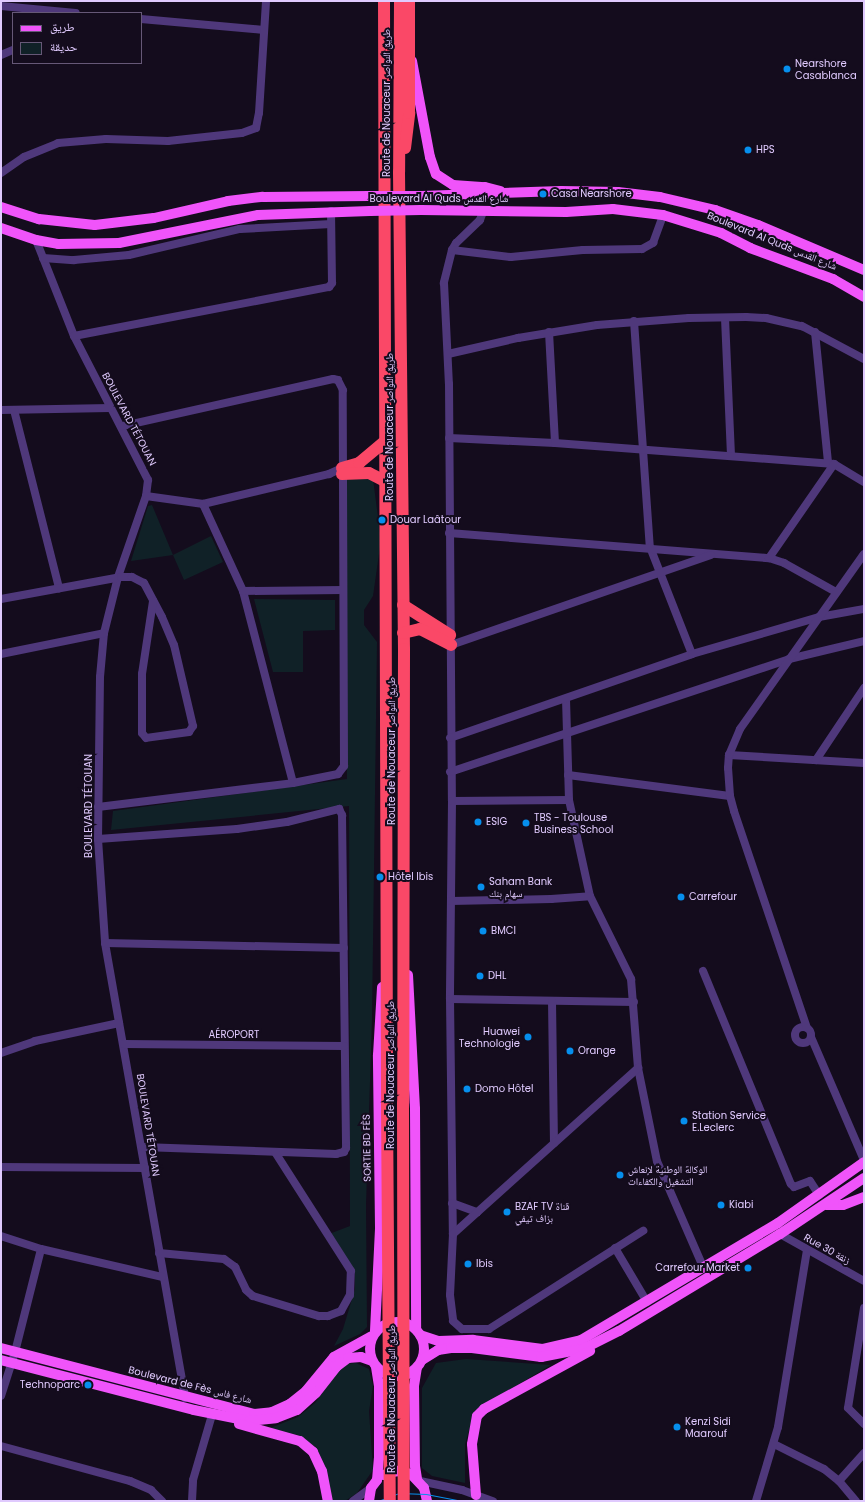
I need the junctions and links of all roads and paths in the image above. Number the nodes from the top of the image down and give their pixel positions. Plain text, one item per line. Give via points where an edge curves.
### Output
1 (266, 1) edge
2 (384, 1) edge
3 (400, 1) edge
4 (409, 1) edge
5 (1, 6) edge
6 (65, 12) edge
7 (142, 19) edge
8 (264, 30) junction
9 (12, 50) edge
10 (410, 52) junction
11 (1, 55) edge
12 (399, 172) junction
13 (1, 173) edge
14 (503, 193) junction
15 (1, 207) edge
16 (331, 211) junction
17 (484, 212) junction
18 (663, 215) junction
19 (331, 224) junction
20 (1, 228) edge
21 (36, 240) junction
22 (452, 250) junction
23 (43, 258) junction
24 (864, 270) edge
25 (864, 297) edge
26 (725, 318) junction
27 (634, 321) junction
28 (549, 332) junction
29 (815, 332) junction
30 (74, 336) junction
31 (448, 354) junction
32 (864, 359) edge
33 (110, 408) junction
34 (1, 410) edge
35 (14, 410) junction
36 (122, 426) junction
37 (449, 438) junction
38 (384, 442) junction
39 (555, 443) junction
40 (643, 450) junction
41 (731, 456) junction
42 (831, 463) junction
43 (342, 471) junction
44 (385, 481) junction
45 (864, 482) edge
46 (146, 496) junction
47 (203, 504) junction
48 (449, 533) junction
49 (650, 547) junction
50 (712, 554) junction
51 (864, 554) edge
52 (769, 558) junction
53 (661, 572) junction
54 (118, 577) junction
55 (59, 588) junction
56 (343, 590) junction
57 (243, 591) junction
58 (836, 592) junction
59 (1, 599) edge
60 (153, 601) junction
61 (403, 605) junction
62 (864, 609) edge
63 (819, 617) junction
64 (104, 633) junction
65 (403, 633) junction
66 (454, 641) junction
67 (864, 641) edge
68 (1, 654) edge
69 (692, 654) junction
70 (788, 659) junction
71 (864, 688) edge
72 (566, 698) junction
73 (566, 732) junction
74 (450, 738) junction
75 (729, 755) junction
76 (816, 760) junction
77 (864, 763) edge
78 (450, 772) junction
79 (568, 774) junction
80 (292, 783) junction
81 (730, 796) junction
82 (569, 800) junction
83 (452, 801) junction
84 (98, 806) junction
85 (98, 839) junction
86 (590, 896) junction
87 (451, 901) junction
88 (105, 943) junction
89 (344, 948) junction
90 (403, 962) junction
91 (386, 966) junction
92 (703, 971) dead end
93 (450, 999) junction
94 (552, 1001) junction
95 (634, 1002) junction
96 (119, 1023) junction
97 (807, 1028) junction
98 (811, 1038) junction
99 (124, 1044) junction
100 (344, 1046) junction
101 (1, 1053) edge
102 (638, 1068) junction
103 (554, 1143) junction
104 (142, 1147) junction
105 (275, 1152) junction
106 (864, 1161) edge
107 (1, 1167) edge
108 (145, 1168) junction
109 (864, 1178) edge
110 (818, 1195) junction
111 (862, 1200) edge
112 (452, 1202) junction
113 (826, 1205) junction
114 (478, 1212) junction
115 (643, 1231) dead end
116 (453, 1234) junction
117 (780, 1234) junction
118 (1, 1236) edge
119 (615, 1248) junction
120 (41, 1249) junction
121 (807, 1250) junction
122 (158, 1253) junction
123 (704, 1269) junction
124 (162, 1277) junction
125 (864, 1281) edge
126 (647, 1302) junction
127 (864, 1308) edge
128 (418, 1332) junction
129 (374, 1334) junction
130 (602, 1340) junction
131 (1, 1348) edge
132 (861, 1348) edge
133 (15, 1352) junction
134 (1, 1360) edge
135 (12, 1363) junction
136 (419, 1363) junction
137 (374, 1364) junction
138 (1, 1396) edge
139 (185, 1398) junction
140 (212, 1415) junction
141 (230, 1419) junction
142 (864, 1424) edge
143 (774, 1444) junction
144 (1, 1446) edge
145 (864, 1453) edge
146 (419, 1480) junction
147 (839, 1481) junction
148 (374, 1484) junction
149 (476, 1495) junction
150 (864, 1498) edge
151 (162, 1501) edge
152 (192, 1501) edge
153 (328, 1501) edge
154 (353, 1501) edge
155 (369, 1501) edge
156 (390, 1501) edge
157 (404, 1501) edge
158 (427, 1501) edge
159 (493, 1501) edge
160 (756, 1501) edge
161 (856, 1501) edge
162 (860, 1501) edge

1 - 8 street
2 - 38 highway, Route de Nouaceur طريق النواصر
3 - 12 highway, Route de Nouaceur طريق النواصر
4 - 10 highway
5 - 6 street
7 - 8 street
8 - 13 street via 260,113 256,128 251,131 168,141 91,139 58,143 24,157
9 - 11 street
10 - 12 highway via 408,126
10 - 14 main road via 430,157 436,174 453,185 485,187
12 - 61 highway, Route de Nouaceur طريق النواصر
14 - 15 main road, Boulevard Al Quds شارع القدس, bridge via 263,197 228,201 154,218 95,225 39,219
14 - 24 main road, Boulevard Al Quds شارع القدس via 618,192 660,197 715,210 758,225
16 - 17 main road, Boulevard Al Quds شارع القدس, bridge
16 - 19 street
16 - 21 main road, Boulevard Al Quds شارع القدس via 258,215 119,243 58,244
17 - 18 main road, Boulevard Al Quds شارع القدس via 613,208
17 - 22 street via 480,220
18 - 22 street via 653,243 642,249 582,250 511,257
18 - 25 main road, Boulevard Al Quds شارع القدس via 721,233 750,248 833,279
19 - 23 street via 240,229 129,255 74,260
19 - 30 street via 332,284 329,287
20 - 21 main road, Boulevard Al Quds شارع القدس
21 - 23 street, BOULEVARD TÉTOUAN
22 - 31 street via 444,283
23 - 30 street, BOULEVARD TÉTOUAN
26 - 27 street
26 - 29 street via 766,318 802,326
26 - 41 street
27 - 28 street
27 - 40 street
28 - 31 street
28 - 39 street
29 - 32 street
29 - 42 street
30 - 33 street, BOULEVARD TÉTOUAN
31 - 37 street
33 - 35 street
33 - 36 street, BOULEVARD TÉTOUAN
34 - 35 street
35 - 55 street
36 - 43 street via 332,379 338,380 343,390
36 - 46 street, BOULEVARD TÉTOUAN via 146,473
37 - 39 street
37 - 48 street
38 - 43 highway via 359,462
38 - 44 highway, Route de Nouaceur طريق النواصر
39 - 40 street
40 - 41 street
40 - 49 street
41 - 42 street
42 - 45 street
42 - 52 street
43 - 44 highway via 369,473
43 - 47 street
43 - 56 street
44 - 91 highway, Route de Nouaceur طريق النواصر
46 - 47 street
46 - 54 street, BOULEVARD TÉTOUAN
47 - 57 street
48 - 49 street
48 - 66 street
49 - 50 street
49 - 53 street
50 - 52 street
50 - 53 street
51 - 58 street
52 - 58 street via 784,563
53 - 66 street
53 - 69 street
54 - 55 street
54 - 60 street via 141,581
54 - 64 street, BOULEVARD TÉTOUAN
55 - 59 street
56 - 57 street
56 - 80 street via 343,769 338,774
57 - 80 street
58 - 63 street
60 - 60 street via 174,645 193,728 189,732 146,738 142,732 142,674
61 - 65 highway, Route de Nouaceur طريق النواصر
61 - 66 highway
62 - 63 street
63 - 69 street
63 - 70 street
64 - 68 street
64 - 84 street, BOULEVARD TÉTOUAN via 100,677
65 - 66 highway via 420,629
65 - 90 highway, Route de Nouaceur طريق النواصر
66 - 74 street
67 - 70 street
69 - 72 street
70 - 73 street
70 - 75 street via 740,729
71 - 76 street
72 - 73 street
72 - 74 street
73 - 78 street
73 - 79 street
74 - 78 street
75 - 76 street
75 - 81 street
76 - 77 street
78 - 83 street
79 - 81 street
79 - 82 street
80 - 84 street via 210,795
81 - 97 street
82 - 83 street
82 - 86 street
83 - 87 street
84 - 85 street, BOULEVARD TÉTOUAN
85 - 88 street, BOULEVARD TÉTOUAN
85 - 89 street via 237,829 287,822 339,809 342,815
86 - 87 street
86 - 95 street via 631,979
87 - 93 street
88 - 89 street
88 - 96 street, BOULEVARD TÉTOUAN
89 - 100 street
90 - 128 main road via 409,983 413,1046
90 - 157 highway, Route de Nouaceur طريق النواصر, bridge
91 - 129 main road, SORTIE BD FÈS via 380,1009 378,1055 380,1227
91 - 156 highway, Route de Nouaceur طريق النواصر, bridge
92 - 110 street via 791,1184 794,1187 810,1181
93 - 94 street
93 - 112 street
94 - 95 street
94 - 103 street
95 - 102 street
96 - 99 street, BOULEVARD TÉTOUAN
96 - 101 street via 34,1041
97 - 98 street
97 - 98 street via 797,1030 796,1039 803,1043
98 - 106 street
99 - 100 street, AÉROPORT
99 - 104 street, BOULEVARD TÉTOUAN
100 - 105 street via 344,1152
102 - 103 street
102 - 123 street via 657,1162
103 - 114 street
104 - 105 street
104 - 108 street, BOULEVARD TÉTOUAN
105 - 122 street via 351,1271 350,1295 341,1310 328,1316 319,1316 253,1296 246,1290 235,1267 224,1259
106 - 110 main road
107 - 108 street
108 - 122 street, BOULEVARD TÉTOUAN
109 - 113 main road
110 - 123 main road
111 - 113 main road via 843,1205
112 - 114 street
112 - 116 street
113 - 117 main road
114 - 116 street
115 - 119 street
116 - 119 street via 451,1314 457,1326 468,1330 489,1329
117 - 121 street, Rue 30 زنقة
117 - 130 main road
118 - 120 street
119 - 126 street
120 - 124 street
120 - 133 street
121 - 125 street, Rue 30 زنقة
121 - 143 street
122 - 124 street, BOULEVARD TÉTOUAN
123 - 126 main road
124 - 139 street, BOULEVARD TÉTOUAN
126 - 128 main road via 581,1340 555,1348 525,1348 473,1340 439,1341
127 - 132 street
128 - 129 main road via 410,1325 395,1321 381,1326
128 - 136 main road via 424,1347
129 - 137 main road via 369,1346
129 - 139 main road, Boulevard de Fès شارع فاس via 334,1357 298,1398 272,1412 245,1413
130 - 136 main road via 583,1349 554,1356 524,1356 461,1348 438,1350
130 - 149 main road via 590,1351 484,1409 477,1416 472,1444
131 - 133 main road, Boulevard de Fès شارع فاس
132 - 142 street via 848,1408
133 - 135 street
133 - 139 main road, Boulevard de Fès شارع فاس
134 - 135 main road
135 - 138 street
135 - 140 main road
136 - 137 main road via 406,1374 393,1376
136 - 146 main road via 414,1386
137 - 141 main road via 353,1357 343,1361 307,1403 286,1415 267,1420
137 - 148 main road via 379,1425
140 - 141 main road
140 - 152 street via 193,1480
141 - 153 main road via 306,1446 318,1460
143 - 147 street via 810,1460
143 - 160 street
144 - 151 street via 130,1481 151,1490
145 - 147 street
146 - 148 main road via 397,1471 389,1472
146 - 149 street
146 - 158 main road
147 - 161 street
148 - 154 street
148 - 155 main road
149 - 159 street
150 - 162 street

